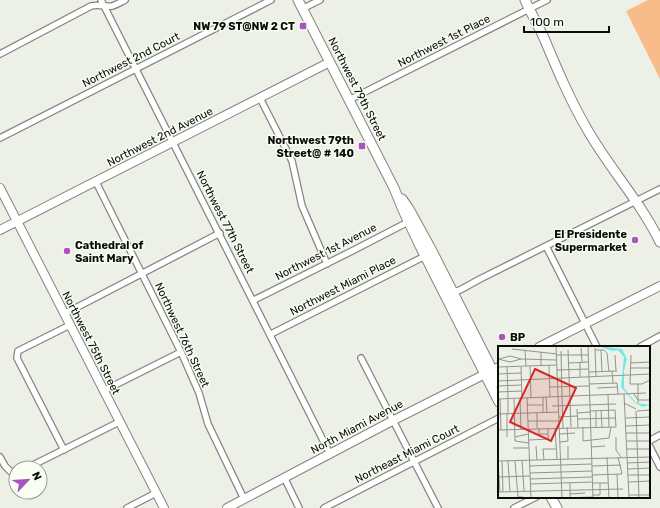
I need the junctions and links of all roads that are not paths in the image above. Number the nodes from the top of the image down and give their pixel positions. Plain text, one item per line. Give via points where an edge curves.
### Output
1 (125, 0) edge
2 (271, 0) edge
3 (298, 0) edge
4 (320, 0) edge
5 (525, 0) edge
6 (547, 0) edge
7 (103, 3) edge
8 (302, 9) junction
9 (529, 9) junction
10 (0, 54) edge
11 (330, 62) junction
12 (136, 69) junction
13 (260, 98) junction
14 (349, 100) junction
15 (0, 138) edge
16 (173, 142) junction
17 (96, 182) junction
18 (0, 188) edge
19 (394, 188) junction
20 (660, 189) edge
21 (636, 201) junction
22 (17, 222) junction
23 (408, 222) junction
24 (0, 230) edge
25 (220, 233) junction
26 (660, 242) edge
27 (546, 246) junction
28 (424, 256) junction
29 (327, 264) junction
30 (142, 273) junction
31 (660, 286) edge
32 (453, 292) junction
33 (254, 300) junction
34 (64, 314) junction
35 (585, 323) junction
36 (70, 325) junction
37 (270, 334) junction
38 (660, 336) edge
39 (541, 346) edge
40 (596, 346) edge
41 (642, 346) edge
42 (181, 352) junction
43 (361, 358) dead end
44 (492, 371) edge
45 (498, 381) edge
46 (103, 391) junction
47 (498, 398) edge
48 (498, 419) edge
49 (394, 420) junction
50 (119, 422) junction
51 (660, 435) edge
52 (650, 440) edge
53 (650, 447) edge
54 (64, 450) junction
55 (330, 454) junction
56 (0, 457) edge
57 (43, 460) edge
58 (414, 461) junction
59 (660, 467) edge
60 (8, 468) edge
61 (284, 477) junction
62 (156, 493) junction
63 (534, 498) edge
64 (552, 498) edge
65 (244, 499) junction
66 (127, 508) edge
67 (164, 508) edge
68 (227, 508) edge
69 (300, 508) edge
70 (324, 508) edge
71 (438, 508) edge
72 (514, 508) edge
73 (557, 508) edge

1 - 7 street via 114,5
2 - 12 street, Northwest 2nd Court
3 - 8 main road, Northwest 79th Street
4 - 8 street
5 - 9 main road
6 - 9 street, Northwest 1st Place
7 - 10 street via 91,6
7 - 12 street, Northwest 77th Street
8 - 11 main road, Northwest 79th Street
9 - 14 street, Northwest 1st Place
9 - 21 main road via 585,126
11 - 13 street, Northwest 2nd Avenue
11 - 14 main road, Northwest 79th Street
12 - 15 street, Northwest 2nd Court
12 - 16 street, Northwest 77th Street
13 - 16 street, Northwest 2nd Avenue
13 - 29 street via 292,160 302,206
14 - 19 main road, Northwest 79th Street
16 - 17 street, Northwest 2nd Avenue
16 - 25 street, Northwest 77th Street
17 - 22 street, Northwest 2nd Avenue
17 - 30 street, Northwest 76th Street
18 - 22 street, Northwest 75th Street
19 - 23 main road, Northwest 79th Street
19 - 32 main road, Northwest 79th Street via 409,208
20 - 21 street
21 - 26 main road
21 - 27 street
22 - 24 street, Northwest 2nd Avenue
22 - 34 street, Northwest 75th Street
23 - 28 main road, Northwest 79th Street
23 - 29 street, Northwest 1st Avenue
25 - 30 street
25 - 33 street, Northwest 77th Street
27 - 32 street
27 - 35 street
28 - 32 main road
28 - 37 street, Northwest Miami Place
28 - 44 main road, Northwest 79th Street
29 - 33 street, Northwest 1st Avenue
30 - 34 street
30 - 42 street, Northwest 76th Street
31 - 35 street
32 - 44 main road, Northwest 79th Street
33 - 37 street, Northwest 77th Street
34 - 36 street, Northwest 75th Street
35 - 39 street
35 - 40 street
36 - 46 street, Northwest 75th Street
36 - 54 street via 18,351 17,358
37 - 55 street, Northwest 77th Street
38 - 41 street
42 - 46 street
42 - 65 street, Northwest 76th Street via 199,393 208,424
43 - 49 street
44 - 45 main road
44 - 47 main road
44 - 49 street, North Miami Avenue
46 - 50 street, Northwest 75th Street
48 - 58 street, Northeast Miami Court
49 - 55 street, North Miami Avenue
49 - 58 street
50 - 54 street
50 - 62 street, Northwest 75th Street
51 - 52 street
53 - 59 street
54 - 57 street
55 - 61 street, North Miami Avenue
56 - 60 street
58 - 70 street, Northeast Miami Court
58 - 71 street
61 - 65 street, North Miami Avenue
61 - 69 street
62 - 66 street
62 - 67 street, Northwest 75th Street
63 - 72 street
64 - 73 main road
65 - 68 street, North Miami Avenue

